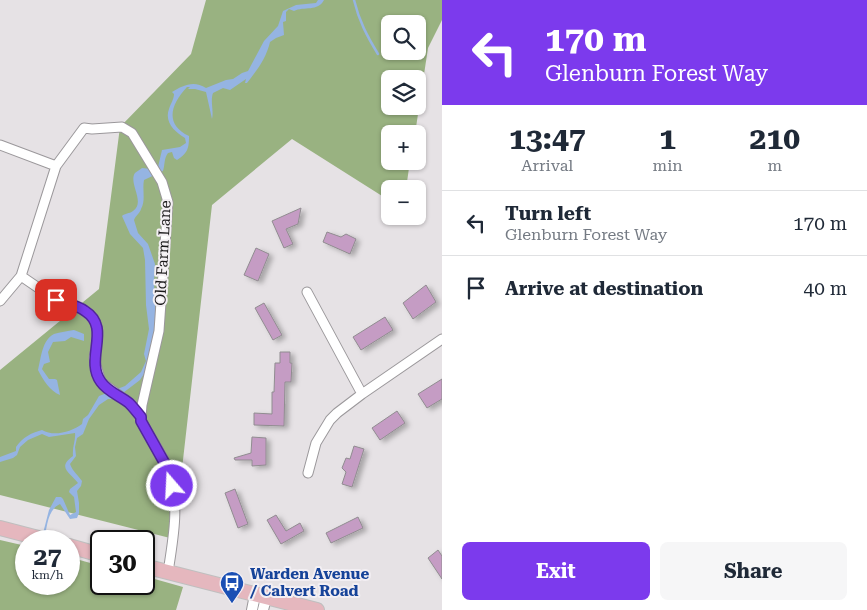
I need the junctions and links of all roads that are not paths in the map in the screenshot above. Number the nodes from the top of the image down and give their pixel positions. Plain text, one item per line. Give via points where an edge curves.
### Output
1 (0, 145) edge
2 (56, 166) junction
3 (21, 276) junction
4 (308, 292) dead end
5 (0, 301) edge
6 (442, 340) edge
7 (362, 394) junction
8 (141, 417) junction
9 (308, 473) dead end
10 (0, 528) edge
11 (15, 532) edge
12 (155, 569) edge
13 (168, 572) junction
14 (262, 601) edge
15 (252, 610) edge
16 (317, 610) edge

1 - 2 street
2 - 3 street
2 - 8 street, Old Farm Lane via 84,128 122,127 132,133 167,192 159,331
3 - 5 street
3 - 8 street via 56,300 84,310 94,320 98,333 94,358 101,382 131,404
4 - 7 street
6 - 7 street
7 - 9 street via 330,420 316,443
8 - 13 street via 169,471 172,486 173,533
10 - 11 main road
12 - 13 main road
13 - 14 main road
14 - 15 street
14 - 16 main road

